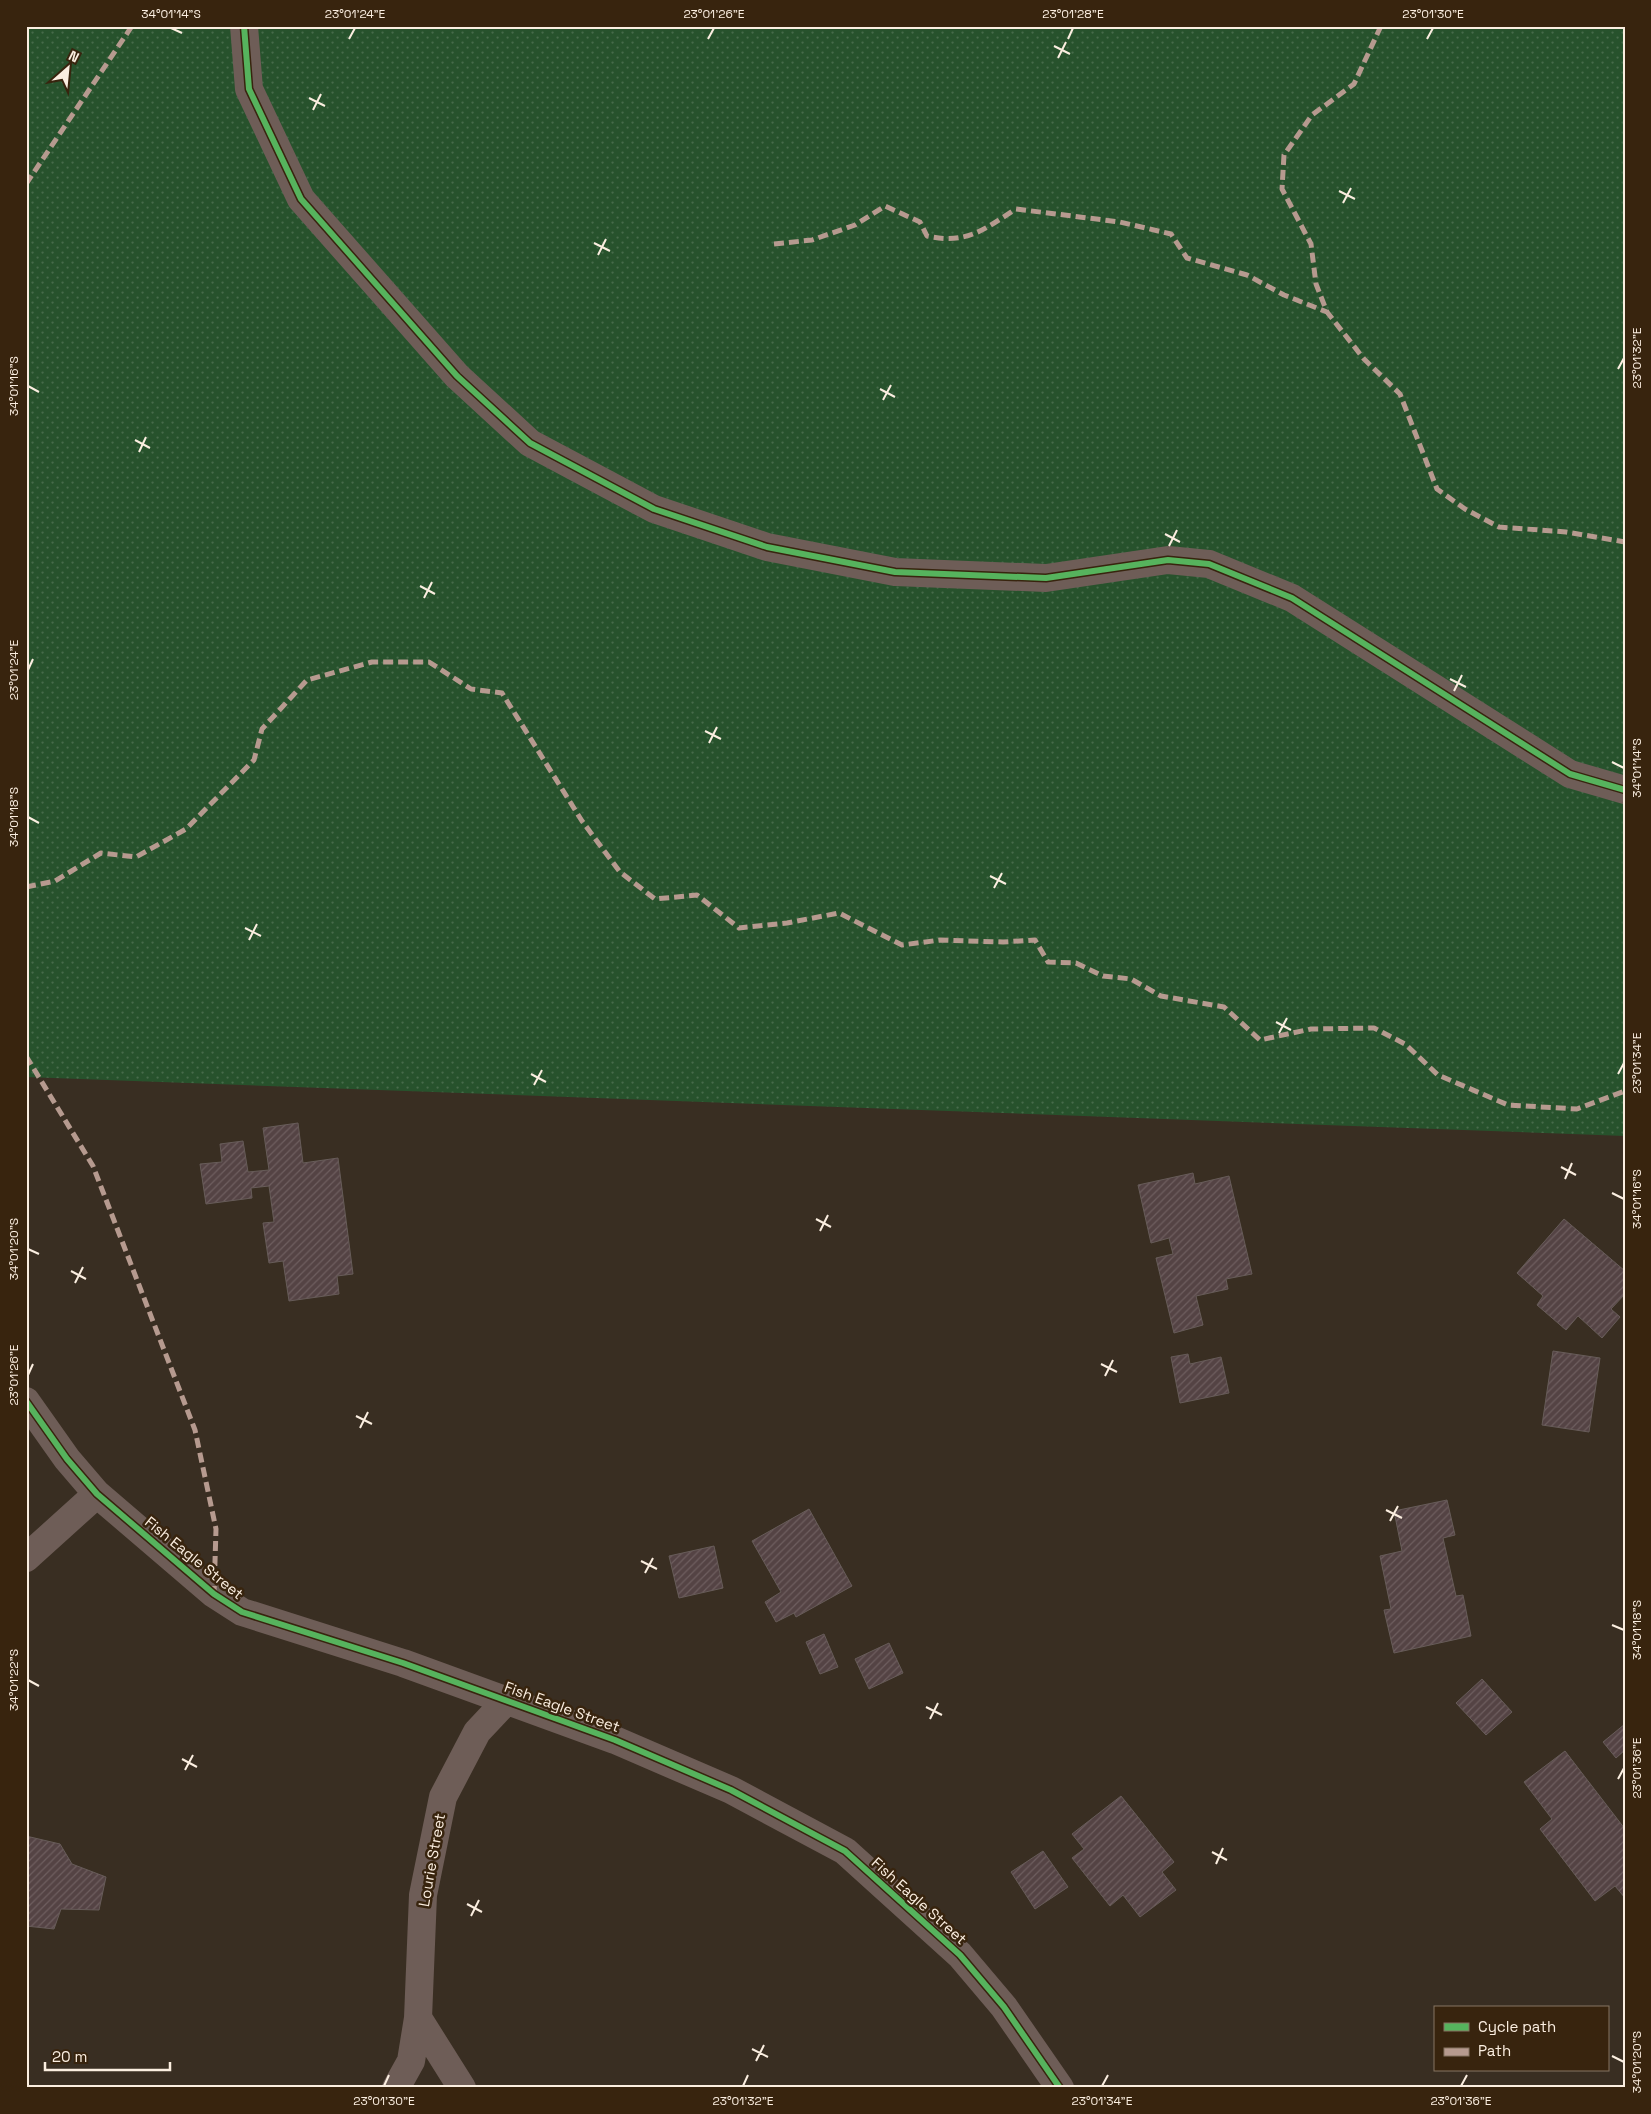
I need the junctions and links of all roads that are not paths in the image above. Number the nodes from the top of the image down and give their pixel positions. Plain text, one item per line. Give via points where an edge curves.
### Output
1 (244, 26) edge
2 (1625, 790) edge
3 (26, 1401) edge
4 (97, 1494) junction
5 (26, 1558) edge
6 (507, 1700) junction
7 (418, 2018) junction
8 (411, 2061) junction
9 (380, 2088) edge
10 (396, 2088) edge
11 (462, 2088) edge
12 (1060, 2088) edge

1 - 2 street via 249,89 301,199 457,376 530,443 654,508 767,547 895,572 1046,578 1168,560 1209,564 1292,598 1570,774
3 - 4 street, Fish Eagle Street via 67,1459
4 - 5 street
4 - 6 street, Fish Eagle Street via 214,1594 242,1612
6 - 7 street, Lourie Street via 477,1732 443,1797 423,1895
6 - 12 street, Fish Eagle Street via 615,1740 722,1786 845,1851 960,1955 1004,2007
7 - 8 street, Lourie Street
7 - 11 street
8 - 9 street
8 - 10 street, Lourie Street

